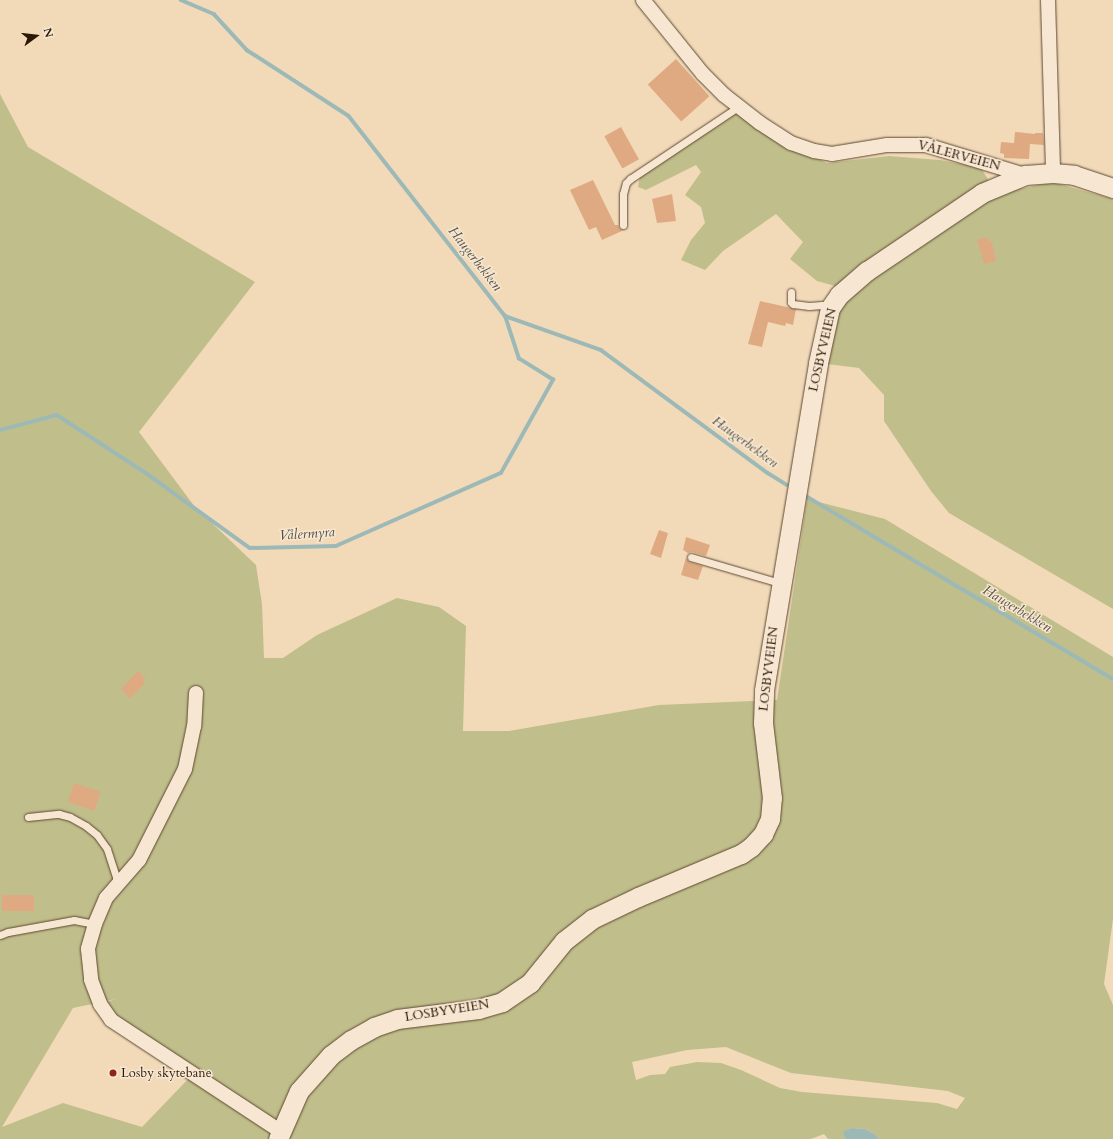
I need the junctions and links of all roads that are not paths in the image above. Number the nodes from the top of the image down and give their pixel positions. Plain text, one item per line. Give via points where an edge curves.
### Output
1 (643, 0) edge
2 (1048, 0) edge
3 (738, 107) junction
4 (1053, 173) junction
5 (1025, 175) junction
6 (1113, 188) edge
7 (623, 225) dead end
8 (791, 292) dead end
9 (830, 308) junction
10 (690, 558) dead end
11 (780, 583) junction
12 (196, 693) dead end
13 (28, 816) dead end
14 (116, 887) junction
15 (95, 924) junction
16 (0, 935) edge
17 (279, 1135) edge

1 - 3 street, VÅLERVEIEN via 703,74
2 - 4 street
3 - 5 street, VÅLERVEIEN via 791,143 814,151 832,154 887,145 926,145
3 - 7 lane via 630,179 623,194
4 - 5 main road, LOSBYVEIEN
4 - 6 main road, LOSBYVEIEN via 1074,175
5 - 9 main road, LOSBYVEIEN via 982,193 855,280 838,295
8 - 9 lane via 793,304 822,305
9 - 11 main road, LOSBYVEIEN
10 - 11 lane
11 - 17 main road, LOSBYVEIEN via 764,697 763,723 772,798 770,819 763,834 751,847 592,919 564,941 530,983 502,1002 478,1009 397,1019 374,1027 351,1040 331,1055 299,1091
12 - 14 street via 194,726 185,769 139,860
13 - 14 lane via 59,814 86,826 97,835 109,854 116,877
14 - 15 street via 106,898
15 - 16 lane via 74,920
15 - 17 street via 88,949 91,980 100,1004 111,1020

